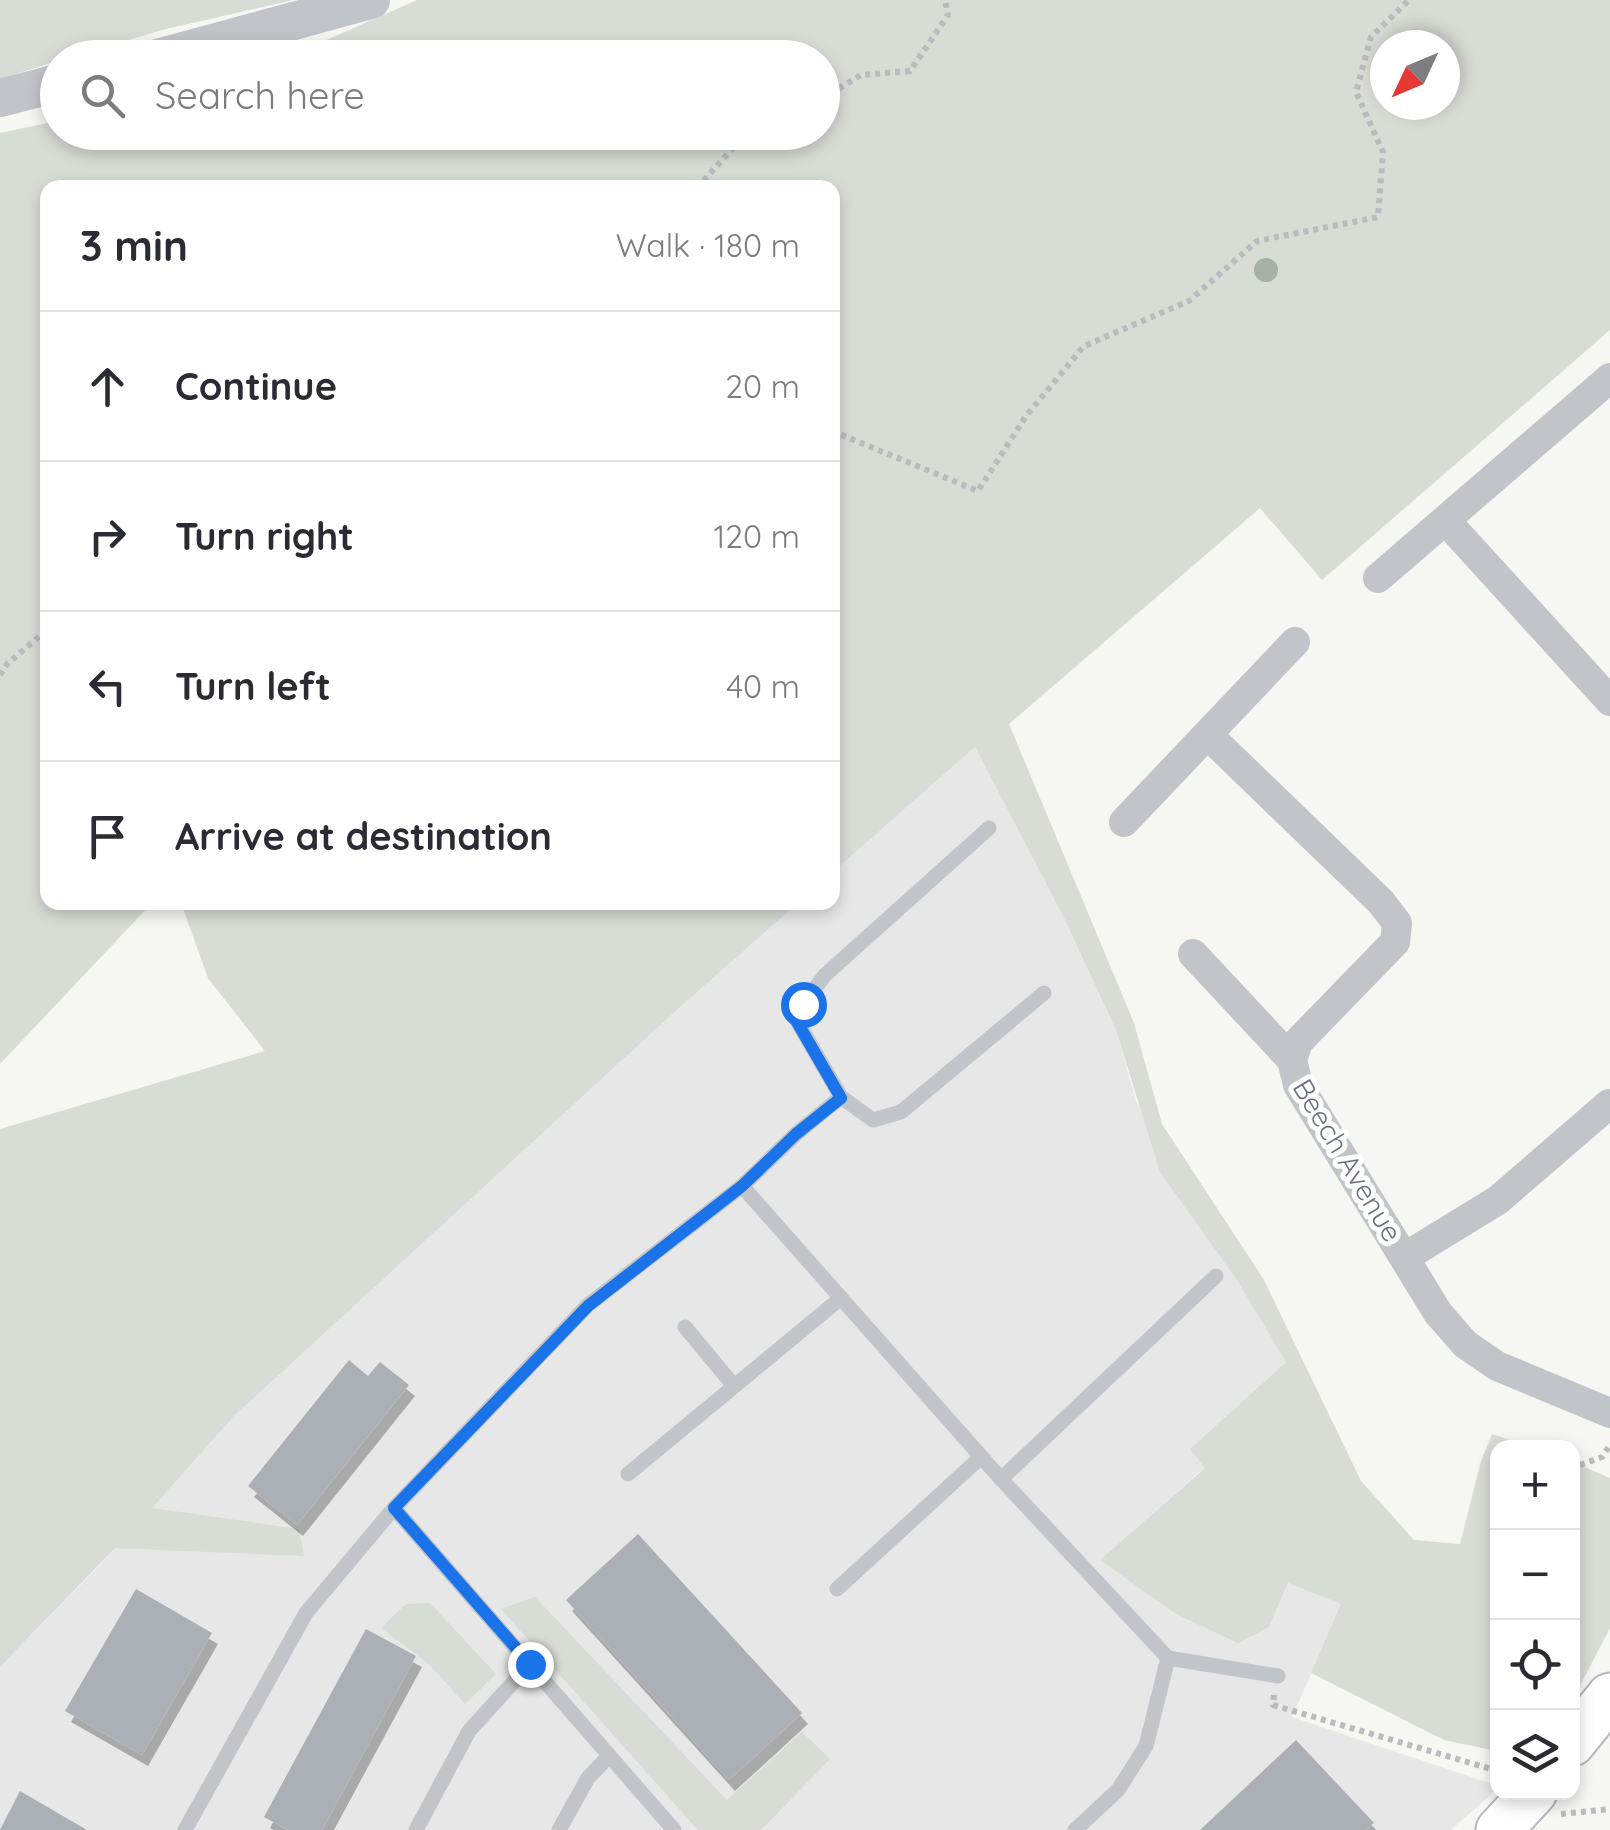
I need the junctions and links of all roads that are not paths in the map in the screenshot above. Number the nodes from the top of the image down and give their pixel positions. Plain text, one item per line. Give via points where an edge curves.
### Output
1 (371, 0) edge
2 (227, 40) edge
3 (40, 88) edge
4 (0, 98) edge
5 (1610, 378) edge
6 (1447, 522) junction
7 (1378, 578) dead end
8 (1295, 642) dead end
9 (1610, 700) edge
10 (1208, 735) junction
11 (1124, 822) dead end
12 (989, 828) dead end
13 (1193, 954) dead end
14 (1044, 993) dead end
15 (1292, 1060) junction
16 (841, 1098) junction
17 (1610, 1104) edge
18 (742, 1186) junction
19 (1405, 1257) junction
20 (1216, 1276) dead end
21 (841, 1298) junction
22 (685, 1328) dead end
23 (734, 1386) junction
24 (1610, 1413) edge
25 (981, 1457) junction
26 (628, 1474) dead end
27 (1001, 1480) junction
28 (394, 1508) junction
29 (837, 1589) dead end
30 (1168, 1658) junction
31 (530, 1664) junction
32 (1278, 1676) road end
33 (1610, 1696) edge
34 (1580, 1733) edge
35 (608, 1757) junction
36 (1542, 1804) edge
37 (185, 1830) edge
38 (416, 1830) edge
39 (558, 1830) edge
40 (674, 1830) edge
41 (1074, 1830) edge
42 (1499, 1830) edge

1 - 2 street
3 - 4 street
5 - 6 street
6 - 7 street
6 - 9 street
8 - 10 street
10 - 11 street
10 - 15 street, Beech Avenue via 1397,923 1395,942 1298,1042
12 - 16 lane via 825,975 803,1004 797,1022
13 - 15 street
14 - 16 lane via 901,1112 873,1120
15 - 19 street, Beech Avenue via 1298,1085
16 - 18 lane
17 - 19 street via 1498,1200
18 - 21 lane
18 - 28 lane via 588,1306
19 - 24 street, Beech Avenue via 1464,1344 1496,1366
20 - 27 lane
21 - 23 lane
21 - 25 lane
22 - 23 lane
23 - 26 lane
25 - 27 lane
25 - 29 lane
27 - 30 lane
28 - 31 lane
28 - 37 lane via 306,1613
30 - 32 lane
30 - 41 lane via 1146,1746 1118,1790
31 - 35 lane
31 - 38 lane via 470,1731
33 - 34 main road
35 - 39 lane
35 - 40 lane
36 - 42 main road

